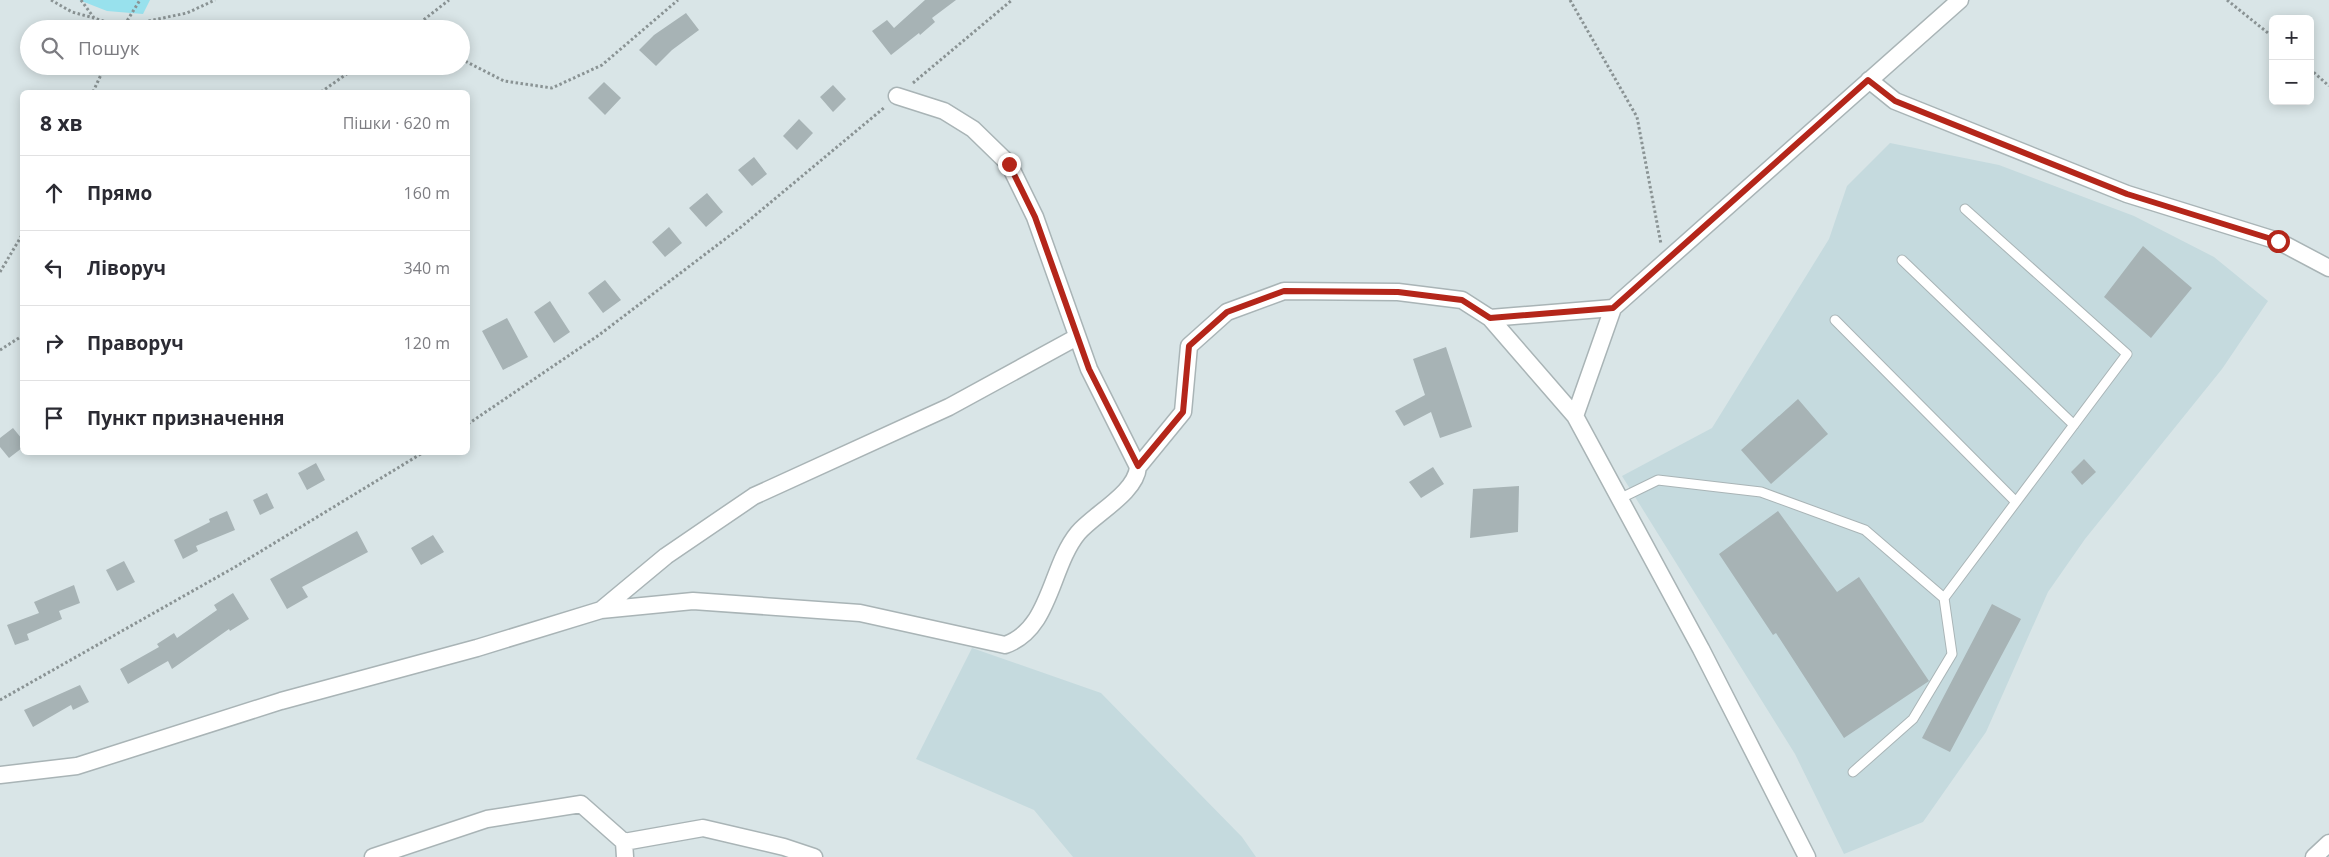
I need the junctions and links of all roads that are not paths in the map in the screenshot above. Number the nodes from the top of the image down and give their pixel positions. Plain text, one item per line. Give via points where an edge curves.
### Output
1 (1960, 0) edge
2 (1868, 80) junction
3 (898, 96) road end
4 (1965, 210) dead end
5 (1902, 260) dead end
6 (2329, 268) edge
7 (1613, 308) junction
8 (1490, 318) junction
9 (1834, 320) dead end
10 (1077, 338) junction
11 (1575, 416) junction
12 (2074, 424) junction
13 (1138, 466) junction
14 (1619, 498) junction
15 (2016, 502) junction
16 (1944, 598) junction
17 (601, 610) junction
18 (1853, 772) dead end
19 (0, 775) edge
20 (2329, 843) edge
21 (624, 849) edge
22 (373, 857) edge
23 (814, 857) edge
24 (1808, 857) edge
25 (2314, 857) edge

1 - 2 street
2 - 6 street via 1895,101 2127,194 2278,241
2 - 7 street
3 - 10 street via 944,112 973,129 1009,164 1035,217
4 - 12 lane via 2127,354
5 - 12 lane
7 - 8 street
7 - 11 street
8 - 11 street
8 - 13 street via 1462,300 1398,292 1284,291 1227,312 1189,346 1183,412
9 - 15 lane
10 - 13 street via 1089,369
10 - 17 street via 949,407 754,496 666,556
11 - 14 street
12 - 15 lane
13 - 17 street via 1132,483 1077,534 1029,630 1019,640 1005,645 860,613 693,601
14 - 16 lane via 1658,480 1761,492 1865,530
14 - 24 street
15 - 16 lane
16 - 18 lane via 1952,654 1913,719
17 - 19 street via 477,648 281,701 77,766
20 - 25 street
21 - 22 street via 580,804 487,819
21 - 23 street via 703,828

